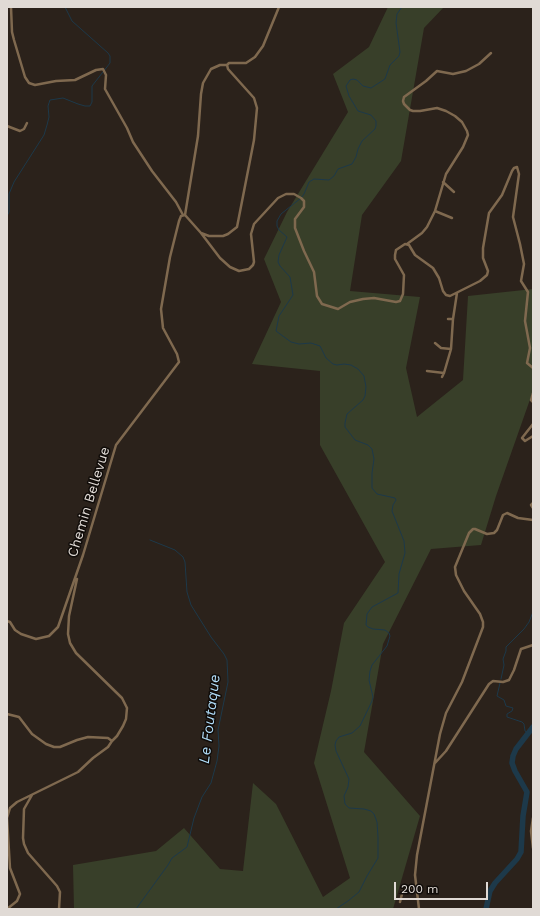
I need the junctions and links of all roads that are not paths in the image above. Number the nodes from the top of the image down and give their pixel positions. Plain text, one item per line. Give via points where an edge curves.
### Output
1 (11, 7) edge
2 (279, 7) edge
3 (491, 53) dead end
4 (227, 65) junction
5 (26, 123) dead end
6 (7, 126) edge
7 (443, 182) junction
8 (454, 192) dead end
9 (435, 211) junction
10 (184, 215) junction
11 (452, 218) dead end
12 (201, 233) junction
13 (407, 244) junction
14 (457, 293) junction
15 (448, 319) dead end
16 (453, 319) junction
17 (436, 343) dead end
18 (451, 349) junction
19 (533, 368) edge
20 (427, 371) dead end
21 (444, 373) junction
22 (442, 377) dead end
23 (533, 393) edge
24 (533, 402) edge
25 (533, 424) edge
26 (533, 436) edge
27 (533, 503) edge
28 (533, 508) edge
29 (533, 520) edge
30 (80, 565) junction
31 (7, 621) edge
32 (533, 645) edge
33 (7, 714) edge
34 (112, 741) junction
35 (435, 764) junction
36 (32, 794) junction
37 (533, 818) edge
38 (533, 848) edge
39 (416, 888) junction
40 (400, 902) dead end
41 (7, 909) edge
42 (59, 909) edge
43 (419, 909) edge

1 - 10 street via 14,40 26,77 31,84 76,80 96,70 104,71 105,89 135,146
2 - 4 street via 263,46 255,57 246,63
3 - 7 street via 466,72 453,74 437,71 404,97 404,104 410,110 417,112 441,108 455,116 467,130 467,139
4 - 10 street via 211,69 203,83 198,136
4 - 12 street via 255,100 257,108 254,140 238,227 223,236
5 - 6 street via 20,131
7 - 8 street
7 - 9 street
9 - 11 street
9 - 13 street via 422,233
10 - 12 street
10 - 30 street, Chemin Bellevue via 180,218 177,228 161,309 163,328 177,354 178,362 116,445
12 - 13 street via 226,264 245,271 253,265 251,231 258,220 281,196 292,194 301,198 304,205 295,219 295,228 314,272 318,299 324,305 336,309 363,298 400,301 404,277 394,255 399,247
13 - 14 street via 433,268 445,294 450,296
14 - 16 street
14 - 19 street via 483,279 487,274 483,253 488,218 491,209 502,195 512,171 518,167 520,174 513,217 524,264 521,279 528,292 525,321 530,348 527,363
15 - 16 street
16 - 18 street
17 - 18 street via 441,348
18 - 21 street
20 - 21 street
21 - 22 street
23 - 24 street
25 - 26 street via 522,437 525,441
27 - 28 street
29 - 35 street via 505,513 494,533 487,534 475,529 470,531 461,551 455,572 468,599 482,618 483,627 462,682 446,713
30 - 31 street, Chemin Bellevue via 61,622 52,634 41,639 26,636
30 - 34 street via 69,616 68,634 76,653 119,694 125,703 126,719
32 - 35 street via 521,649 509,680 493,681 489,684
33 - 34 street via 19,718 32,734 54,747 88,738 108,738
34 - 36 street via 78,772
35 - 39 street via 417,855
36 - 41 street via 13,804 8,814 10,868 20,894 17,901
36 - 42 street via 24,809 24,844 28,853 57,886 60,892
37 - 38 street
39 - 40 street via 403,890
39 - 43 street

